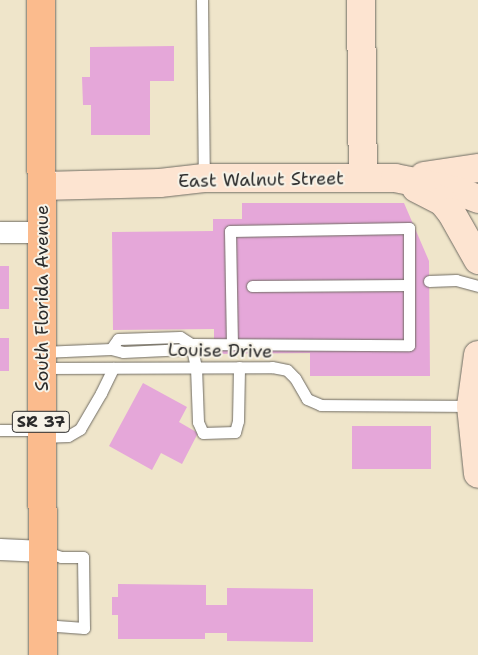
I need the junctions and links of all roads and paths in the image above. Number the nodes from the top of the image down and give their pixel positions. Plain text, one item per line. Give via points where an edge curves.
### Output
1 (41, 0) edge
2 (202, 0) edge
3 (361, 0) edge
4 (478, 168) edge
5 (204, 178) junction
6 (363, 178) junction
7 (397, 179) junction
8 (42, 186) junction
9 (478, 199) edge
10 (0, 232) edge
11 (42, 232) junction
12 (478, 260) edge
13 (429, 281) dead end
14 (409, 285) junction
15 (252, 286) dead end
16 (478, 286) edge
17 (191, 344) junction
18 (232, 344) junction
19 (478, 355) edge
20 (42, 360) junction
21 (196, 367) junction
22 (239, 367) junction
23 (113, 368) junction
24 (471, 406) junction
25 (0, 430) edge
26 (41, 434) junction
27 (478, 474) edge
28 (0, 549) edge
29 (43, 551) junction
30 (43, 625) junction
31 (43, 655) edge

1 - 8 main road, South Florida Avenue / SR 37
2 - 5 lane
3 - 6 street
4 - 7 street
5 - 6 street, East Walnut Street
5 - 8 street, East Walnut Street via 160,183
6 - 7 street, East Walnut Street
7 - 9 street, East Walnut Street via 455,190
7 - 12 street via 442,201
8 - 11 main road, South Florida Avenue / SR 37
10 - 11 street
11 - 20 main road, South Florida Avenue / SR 37
13 - 16 lane via 456,280
14 - 15 lane
14 - 18 lane via 409,345
14 - 18 lane via 409,228 230,231
17 - 18 lane
17 - 20 lane via 180,337 118,339 111,350
17 - 21 lane
19 - 24 street
20 - 23 lane, Louise Drive
20 - 26 main road, South Florida Avenue / SR 37
21 - 22 lane, Louise Drive
21 - 22 lane via 198,422 203,433 235,432
21 - 23 lane, Louise Drive
22 - 24 lane, Louise Drive via 287,370 296,378 307,399 321,405
23 - 26 lane via 80,429 68,436
24 - 27 street
25 - 26 lane
26 - 29 main road, South Florida Avenue / SR 37
28 - 29 street
29 - 30 main road, South Florida Avenue / SR 37
29 - 30 lane via 61,557 83,557 84,628
30 - 31 main road, South Florida Avenue / SR 37

